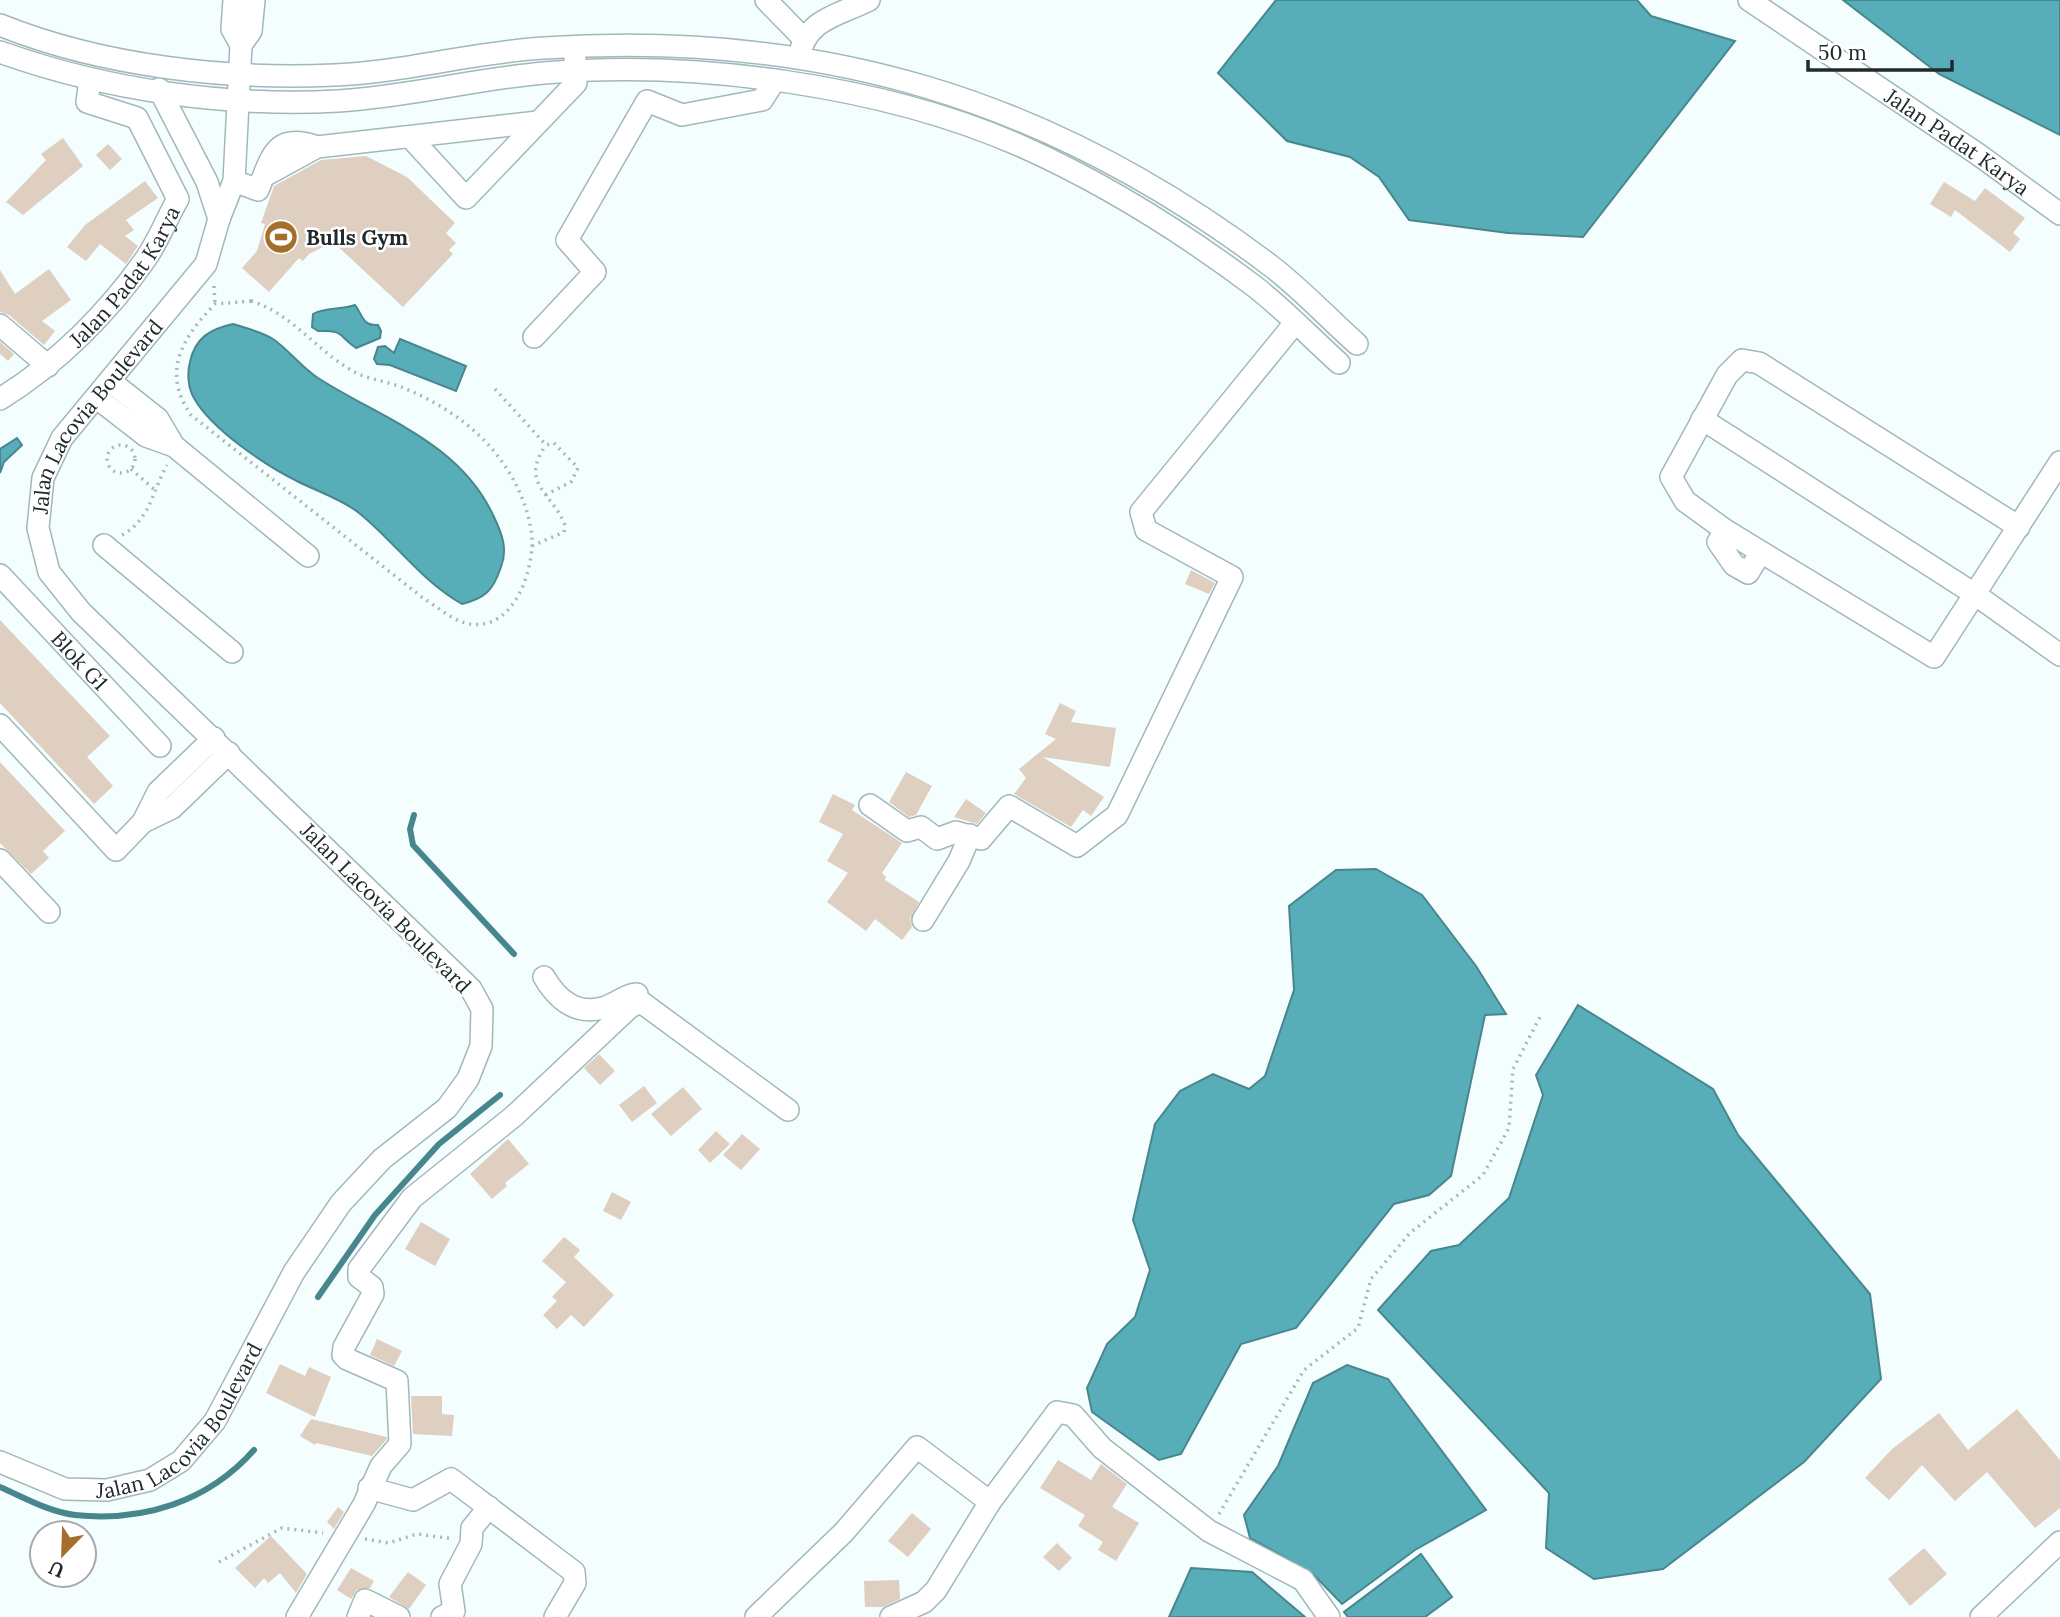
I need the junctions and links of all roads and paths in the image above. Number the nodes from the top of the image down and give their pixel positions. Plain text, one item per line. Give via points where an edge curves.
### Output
1 (234, 0) edge
2 (254, 0) edge
3 (766, 0) edge
4 (869, 0) edge
5 (1749, 0) edge
6 (0, 25) edge
7 (241, 44) junction
8 (575, 47) junction
9 (801, 47) junction
10 (0, 52) edge
11 (576, 72) junction
12 (239, 75) junction
13 (90, 80) junction
14 (775, 80) junction
15 (159, 89) junction
16 (238, 100) junction
17 (538, 122) junction
18 (1031, 122) junction
19 (410, 137) junction
20 (1021, 146) junction
21 (234, 181) junction
22 (2060, 214) edge
23 (219, 219) junction
24 (1295, 323) junction
25 (0, 325) edge
26 (534, 337) dead end
27 (1357, 344) dead end
28 (1339, 363) dead end
29 (48, 366) junction
30 (104, 389) junction
31 (495, 389) dead end
32 (0, 399) edge
33 (1702, 419) junction
34 (546, 444) junction
35 (178, 449) junction
36 (2060, 463) edge
37 (131, 469) junction
38 (156, 491) junction
39 (545, 495) junction
40 (2019, 527) junction
41 (104, 545) joint
42 (532, 546) junction
43 (308, 556) dead end
44 (0, 575) edge
45 (1976, 595) junction
46 (2056, 644) edge
47 (232, 652) dead end
48 (0, 725) edge
49 (214, 738) junction
50 (160, 746) dead end
51 (229, 753) junction
52 (870, 805) dead end
53 (143, 822) junction
54 (970, 835) junction
55 (0, 860) edge
56 (49, 912) dead end
57 (923, 920) dead end
58 (544, 977) dead end
59 (641, 1002) junction
60 (1540, 1017) dead end
61 (788, 1110) dead end
62 (0, 1462) edge
63 (369, 1489) junction
64 (990, 1502) junction
65 (489, 1507) junction
66 (1209, 1531) junction
67 (2060, 1542) edge
68 (297, 1617) edge
69 (358, 1617) edge
70 (399, 1617) edge
71 (442, 1617) edge
72 (555, 1617) edge
73 (756, 1617) edge
74 (891, 1617) edge
75 (1329, 1617) edge
76 (1981, 1617) edge

1 - 7 street via 232,29
2 - 7 street via 251,31
3 - 9 street
4 - 9 street via 816,26
5 - 22 street, Jalan Padat Karya
6 - 12 street via 94,55
7 - 12 street, Jalan Lacovia Boulevard
8 - 9 street
8 - 11 street
8 - 12 street via 337,75
9 - 18 street
10 - 13 street
11 - 14 street via 719,73
11 - 16 street via 339,101
11 - 17 street via 576,83
12 - 16 street, Jalan Lacovia Boulevard
13 - 15 street
13 - 29 street, Jalan Padat Karya via 87,102 136,118 178,200 148,256
14 - 20 street via 892,104
14 - 26 street via 762,100 682,115 647,100 567,240 594,272
15 - 16 street
15 - 23 street via 207,183
16 - 21 street, Jalan Lacovia Boulevard
17 - 19 street
17 - 19 street via 466,198
18 - 20 street
18 - 27 street via 1119,166 1202,216 1274,269
19 - 21 street via 317,147 264,176 258,190
20 - 24 street via 1107,189 1187,238 1258,289
21 - 23 street, Jalan Lacovia Boulevard
23 - 30 street, Jalan Lacovia Boulevard via 206,264
24 - 28 street
24 - 54 street via 1141,512 1146,530 1232,577 1116,814 1077,846 1009,806 981,839
25 - 29 street
29 - 32 street, Jalan Padat Karya
30 - 35 street via 158,419
30 - 49 street, Jalan Lacovia Boulevard via 61,438 43,478 38,528 49,572 81,611
31 - 34 path
33 - 40 street via 1727,375 1742,359 1759,363
33 - 45 street
33 - 45 street via 1671,477 1685,501 1725,530 1934,657
34 - 39 path via 535,460 534,474
34 - 39 path via 554,443 578,468 571,482
35 - 38 path
35 - 43 street
36 - 40 street
37 - 37 path via 118,472 111,467 111,450 118,445 131,449 135,461
37 - 38 path
38 - 41 path via 136,527
39 - 42 path via 561,514 564,531
40 - 45 street
41 - 47 street
42 - 42 path via 524,584 505,615 484,624 463,622 424,598 191,415 179,397 176,372 194,326 215,304 251,301 272,307 352,371 406,389 461,419 481,435 506,468 521,497
44 - 50 street, Blok G1
45 - 46 street
48 - 53 street via 116,850
49 - 51 street, Jalan Lacovia Boulevard
49 - 53 street via 158,792
51 - 53 street via 172,808
51 - 62 street, Jalan Lacovia Boulevard via 471,989 482,1009 481,1046 468,1079 447,1108 382,1159 341,1203 294,1272 215,1421 181,1461 150,1480 107,1490 65,1489
52 - 54 street via 907,831 921,827 937,839 956,832
54 - 57 street
55 - 56 street
58 - 59 street via 555,996 579,1009 602,1008 637,992
59 - 61 street
59 - 63 street via 629,1007 514,1116 412,1198 359,1269 359,1277 372,1287 373,1294 344,1355 398,1384 400,1444 380,1466
60 - 66 path via 1513,1069 1509,1128 1483,1175 1410,1233 1371,1279 1358,1328 1304,1370
63 - 65 street via 413,1500 451,1479
63 - 68 street
64 - 66 street via 1057,1412 1073,1415 1102,1448
64 - 73 street via 917,1447 844,1531
64 - 74 street via 936,1590 924,1602
65 - 71 street via 472,1528 471,1544 450,1584 454,1611
65 - 72 street via 573,1572 575,1583
66 - 75 street via 1303,1580
67 - 76 street
69 - 70 street via 365,1600

